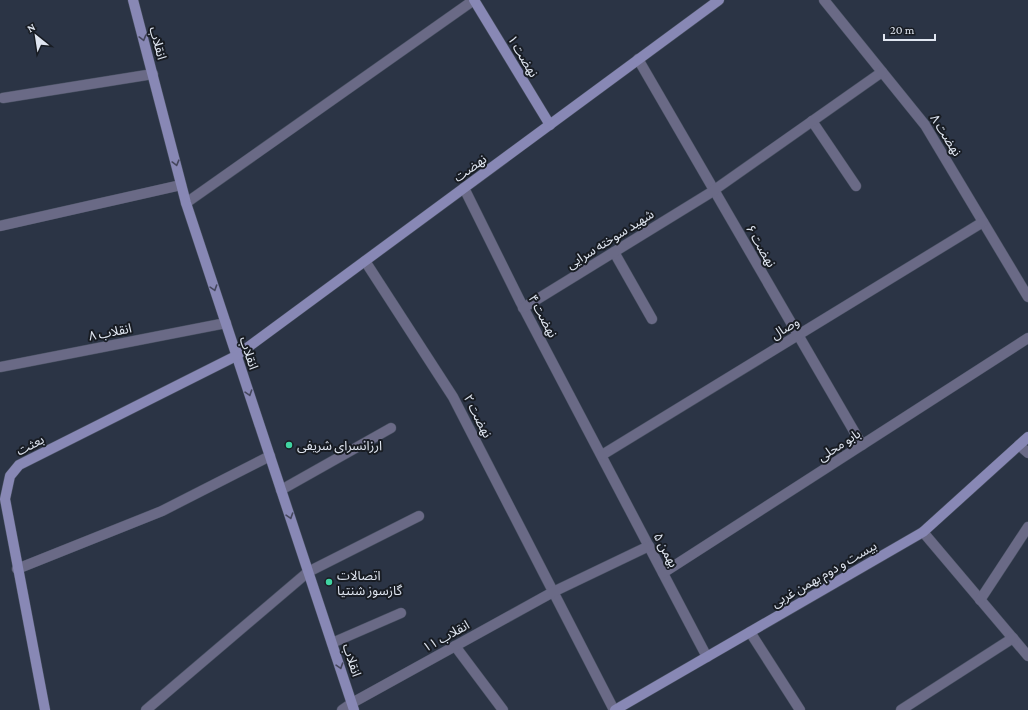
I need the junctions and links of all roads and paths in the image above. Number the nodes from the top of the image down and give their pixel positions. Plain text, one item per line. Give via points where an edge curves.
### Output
1 (474, 0) edge
2 (719, 0) edge
3 (824, 0) edge
4 (136, 1) edge
5 (638, 59) junction
6 (882, 72) junction
7 (153, 74) junction
8 (3, 98) dead end
9 (812, 121) junction
10 (550, 125) junction
11 (181, 185) junction
12 (856, 186) dead end
13 (464, 188) junction
14 (712, 191) junction
15 (186, 203) junction
16 (983, 222) junction
17 (0, 226) edge
18 (614, 252) junction
19 (365, 261) junction
20 (1028, 297) edge
21 (523, 308) junction
22 (652, 319) dead end
23 (226, 323) junction
24 (798, 335) junction
25 (1028, 338) edge
26 (236, 356) junction
27 (0, 367) edge
28 (391, 428) dead end
29 (1028, 437) edge
30 (1019, 445) junction
31 (862, 446) junction
32 (1028, 453) edge
33 (602, 455) junction
34 (270, 456) junction
35 (281, 490) junction
36 (419, 516) dead end
37 (1028, 527) edge
38 (923, 532) junction
39 (649, 546) junction
40 (17, 569) junction
41 (308, 572) junction
42 (663, 573) junction
43 (553, 592) junction
44 (980, 600) junction
45 (401, 613) dead end
46 (750, 632) junction
47 (1013, 638) junction
48 (332, 644) junction
49 (455, 646) junction
50 (707, 656) junction
51 (1028, 656) edge
52 (353, 706) edge
53 (45, 710) edge
54 (146, 710) edge
55 (342, 710) edge
56 (503, 710) edge
57 (614, 710) edge
58 (800, 710) edge
59 (901, 710) edge

1 - 10 street, ۱ نهضت
1 - 15 street
2 - 5 street, نهضت
3 - 6 street, ۸ نهضت
4 -> 7 street, انقلاب
5 - 10 street, نهضت
5 - 14 street, ۶ نهضت
6 - 9 street, شهید سوخته سرایی
6 - 16 street, ۸ نهضت via 925,125
7 - 8 street
7 -> 11 street, انقلاب
9 - 12 street
9 - 14 street, شهید سوخته سرایی
10 - 13 street, نهضت
11 - 15 street, انقلاب
11 - 17 street
13 - 19 street, نهضت
13 - 21 street, ۴ نهضت
14 - 18 street, شهید سوخته سرایی
14 - 24 street, ۶ نهضت
15 -> 23 street, انقلاب
16 - 20 street, ۸ نهضت
16 - 24 street, وصال
18 - 21 street, شهید سوخته سرایی
18 - 22 street
19 - 26 street, نهضت
19 - 43 street, ۲ نهضت via 453,397
21 - 33 street, ۴ نهضت
23 - 26 street, انقلاب
23 - 27 street, ۸ انقلاب
24 - 31 street, ۶ نهضت
24 - 33 street, وصال
25 - 31 street, بابو محلی
26 -> 34 street, انقلاب
26 - 40 street, بعثت via 19,466 10,476 5,499
28 - 35 street
29 - 30 street, بیست و دوم بهمن غربی
30 - 32 street
30 - 38 street, بیست و دوم بهمن غربی
31 - 42 street, بابو محلی
33 - 39 street, ۵ بهمن
34 - 35 street, انقلاب
34 - 40 street via 162,511
35 -> 41 street, انقلاب
36 - 41 street
37 - 44 street
38 - 44 street
38 - 46 street, بیست و دوم بهمن غربی
39 - 42 street, ۵ بهمن
39 - 43 street, ۱۱ انقلاب
40 - 53 street, بعثت
41 - 48 street, انقلاب
41 - 54 street
42 - 50 street, ۵ بهمن
43 - 49 street, ۱۱ انقلاب
43 - 57 street, ۲ نهضت
44 - 47 street
45 - 48 street
46 - 50 street, بیست و دوم بهمن غربی
46 - 58 street
47 - 51 street
47 - 59 street
48 -> 52 street, انقلاب
49 - 52 street, ۱۱ انقلاب
49 - 56 street
50 - 57 street, بیست و دوم بهمن غربی
52 - 55 street, ۱۱ انقلاب

